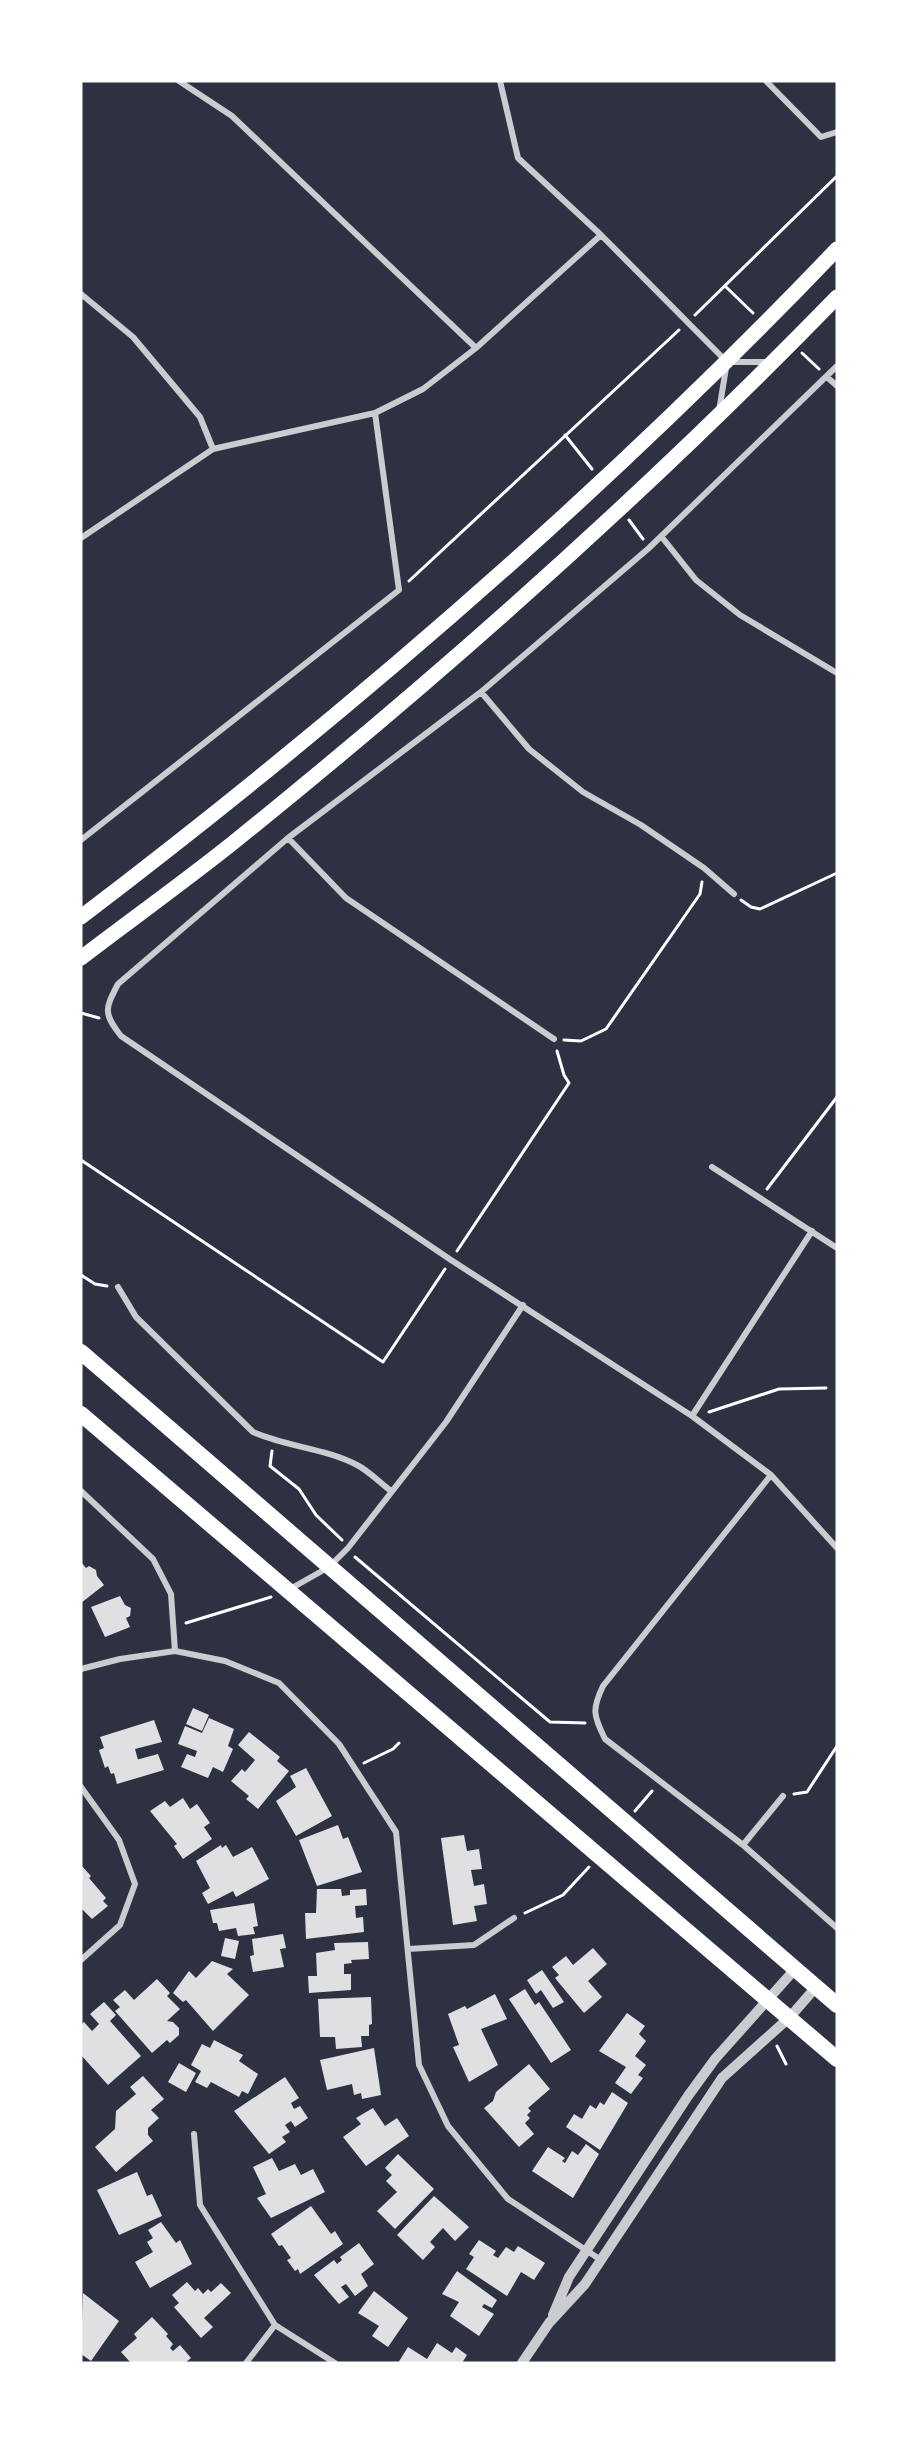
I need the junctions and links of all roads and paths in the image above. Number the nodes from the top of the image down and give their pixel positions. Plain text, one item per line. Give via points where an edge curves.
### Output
1 (179, 81) edge
2 (500, 81) edge
3 (766, 81) edge
4 (837, 132) edge
5 (837, 176) edge
6 (601, 235) junction
7 (837, 249) edge
8 (81, 294) edge
9 (837, 297) edge
10 (701, 309) dead end
11 (678, 332) dead end
12 (476, 348) junction
13 (775, 361) junction
14 (727, 362) junction
15 (837, 366) edge
16 (827, 377) junction
17 (837, 386) edge
18 (375, 413) junction
19 (718, 417) junction
20 (213, 449) junction
21 (661, 536) junction
22 (81, 538) edge
23 (399, 590) junction
24 (837, 673) edge
25 (482, 692) junction
26 (288, 838) junction
27 (81, 840) edge
28 (704, 868) junction
29 (837, 873) edge
30 (735, 894) joint
31 (81, 917) edge
32 (81, 958) edge
33 (81, 1013) edge
34 (108, 1020) junction
35 (554, 1039) junction
36 (837, 1097) edge
37 (81, 1160) edge
38 (712, 1167) dead end
39 (760, 1198) junction
40 (812, 1231) junction
41 (837, 1248) edge
42 (451, 1260) junction
43 (81, 1275) edge
44 (118, 1287) joint
45 (523, 1305) junction
46 (81, 1352) edge
47 (826, 1389) dead end
48 (81, 1414) edge
49 (692, 1416) junction
50 (273, 1441) junction
51 (771, 1475) junction
52 (81, 1491) edge
53 (391, 1491) junction
54 (348, 1548) junction
55 (837, 1548) edge
56 (329, 1567) junction
57 (287, 1591) junction
58 (175, 1624) junction
59 (175, 1651) junction
60 (81, 1669) edge
61 (595, 1721) junction
62 (399, 1743) dead end
63 (837, 1746) edge
64 (354, 1768) junction
65 (81, 1787) edge
66 (783, 1796) joint
67 (743, 1845) junction
68 (514, 1918) dead end
69 (837, 1928) edge
70 (408, 1949) junction
71 (81, 1960) edge
72 (795, 1968) junction
73 (816, 1987) junction
74 (768, 1998) junction
75 (837, 2005) edge
76 (790, 2017) junction
77 (780, 2049) dead end
78 (837, 2058) edge
79 (786, 2064) dead end
80 (194, 2134) dead end
81 (586, 2251) junction
82 (601, 2260) junction
83 (549, 2323) junction
84 (275, 2325) junction
85 (246, 2363) edge
86 (335, 2363) edge
87 (522, 2363) edge

1 - 12 street via 232,116
2 - 6 street via 518,158
3 - 4 street via 821,137
5 - 10 path
6 - 12 street
6 - 14 street
7 - 14 main road
8 - 20 street via 133,337 200,417
9 - 13 main road
11 - 23 path
12 - 18 street via 423,389
13 - 14 street
13 - 19 main road
14 - 19 street
14 - 31 main road via 602,481 412,651 274,766
15 - 16 street
16 - 17 street
16 - 21 street
18 - 20 street
18 - 23 street
19 - 32 main road via 621,509 373,728 232,844
20 - 22 street
21 - 24 street via 696,580 740,615
21 - 25 street
23 - 27 street
25 - 26 street
25 - 28 street via 530,749 583,792
26 - 34 street via 118,984 107,1005
26 - 35 street via 346,898
28 - 30 street
28 - 35 path via 700,894 606,1029 581,1041
29 - 30 path via 760,909
33 - 34 path
34 - 42 street via 121,1036
35 - 42 path via 569,1083
36 - 39 path
37 - 42 path via 383,1362
38 - 39 street
39 - 40 street
40 - 41 street
40 - 49 street
42 - 45 street
43 - 44 path via 95,1284
44 - 50 street via 136,1317 253,1432
45 - 49 street
45 - 53 street via 447,1422
46 - 56 highway
47 - 49 path via 779,1389 738,1405
48 - 57 highway
49 - 51 street
50 - 53 street via 351,1462
50 - 54 path via 270,1466 299,1489 316,1515
51 - 55 street
51 - 61 street via 603,1686 594,1705
52 - 58 street via 153,1558 171,1594
53 - 54 street
54 - 56 street
54 - 61 path via 359,1562 550,1722
56 - 57 street
56 - 72 highway
57 - 58 path
57 - 74 highway
58 - 59 street
59 - 60 street
59 - 64 street via 225,1661 279,1683 339,1744
61 - 67 street via 604,1739
62 - 64 path
63 - 66 path via 807,1792
64 - 70 street via 396,1832
65 - 71 street via 119,1840 135,1884 120,1925
66 - 67 street
67 - 69 street
68 - 70 street via 474,1945
70 - 81 street via 419,2065 448,2126 508,2199
72 - 73 highway
72 - 74 street
73 - 75 highway
73 - 76 street
74 - 76 highway
74 - 81 street via 688,2096
76 - 78 highway
76 - 82 street via 722,2078
77 - 79 path
80 - 84 street via 200,2205
81 - 82 street
81 - 83 street via 569,2277
82 - 83 street
83 - 87 street
84 - 85 street
84 - 86 street

